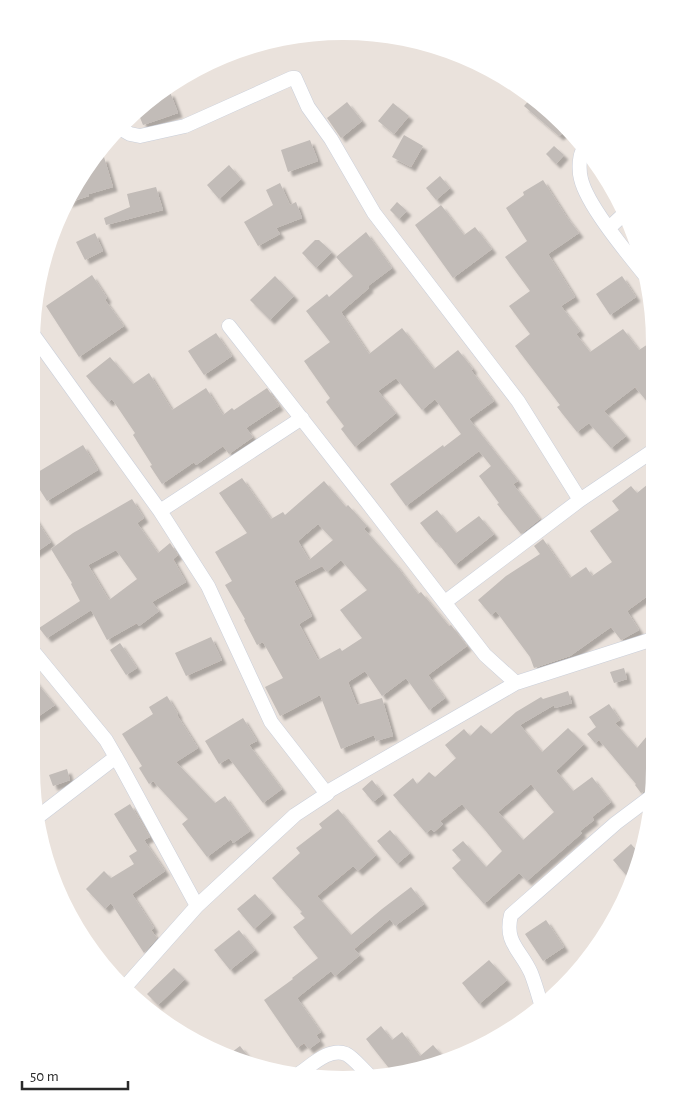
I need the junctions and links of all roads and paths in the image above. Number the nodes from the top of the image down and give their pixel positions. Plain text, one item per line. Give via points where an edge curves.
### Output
1 (126, 132) edge
2 (581, 156) edge
3 (619, 218) edge
4 (609, 228) junction
5 (636, 264) edge
6 (229, 326) dead end
7 (40, 344) edge
8 (302, 418) junction
9 (646, 455) edge
10 (580, 500) junction
11 (160, 510) junction
12 (445, 602) junction
13 (646, 642) edge
14 (40, 660) edge
15 (516, 683) junction
16 (116, 756) junction
17 (327, 794) junction
18 (644, 802) edge
19 (44, 812) edge
20 (197, 906) junction
21 (129, 982) edge
22 (540, 998) edge
23 (307, 1068) edge
24 (363, 1070) edge

1 - 10 street via 140,136 185,126 295,78 308,107 331,139 374,213 518,402
2 - 4 street via 580,179
3 - 4 street
4 - 5 street
6 - 8 street
7 - 11 street
8 - 11 street
8 - 12 street
9 - 10 street
10 - 12 street
11 - 17 street via 208,586 272,722
12 - 15 street via 485,655
13 - 15 street
14 - 16 street
15 - 17 street
16 - 19 street
16 - 20 street
17 - 20 street via 295,815
18 - 22 street via 511,915 509,935 531,973
20 - 21 street
23 - 24 street via 329,1053 338,1052 346,1054

